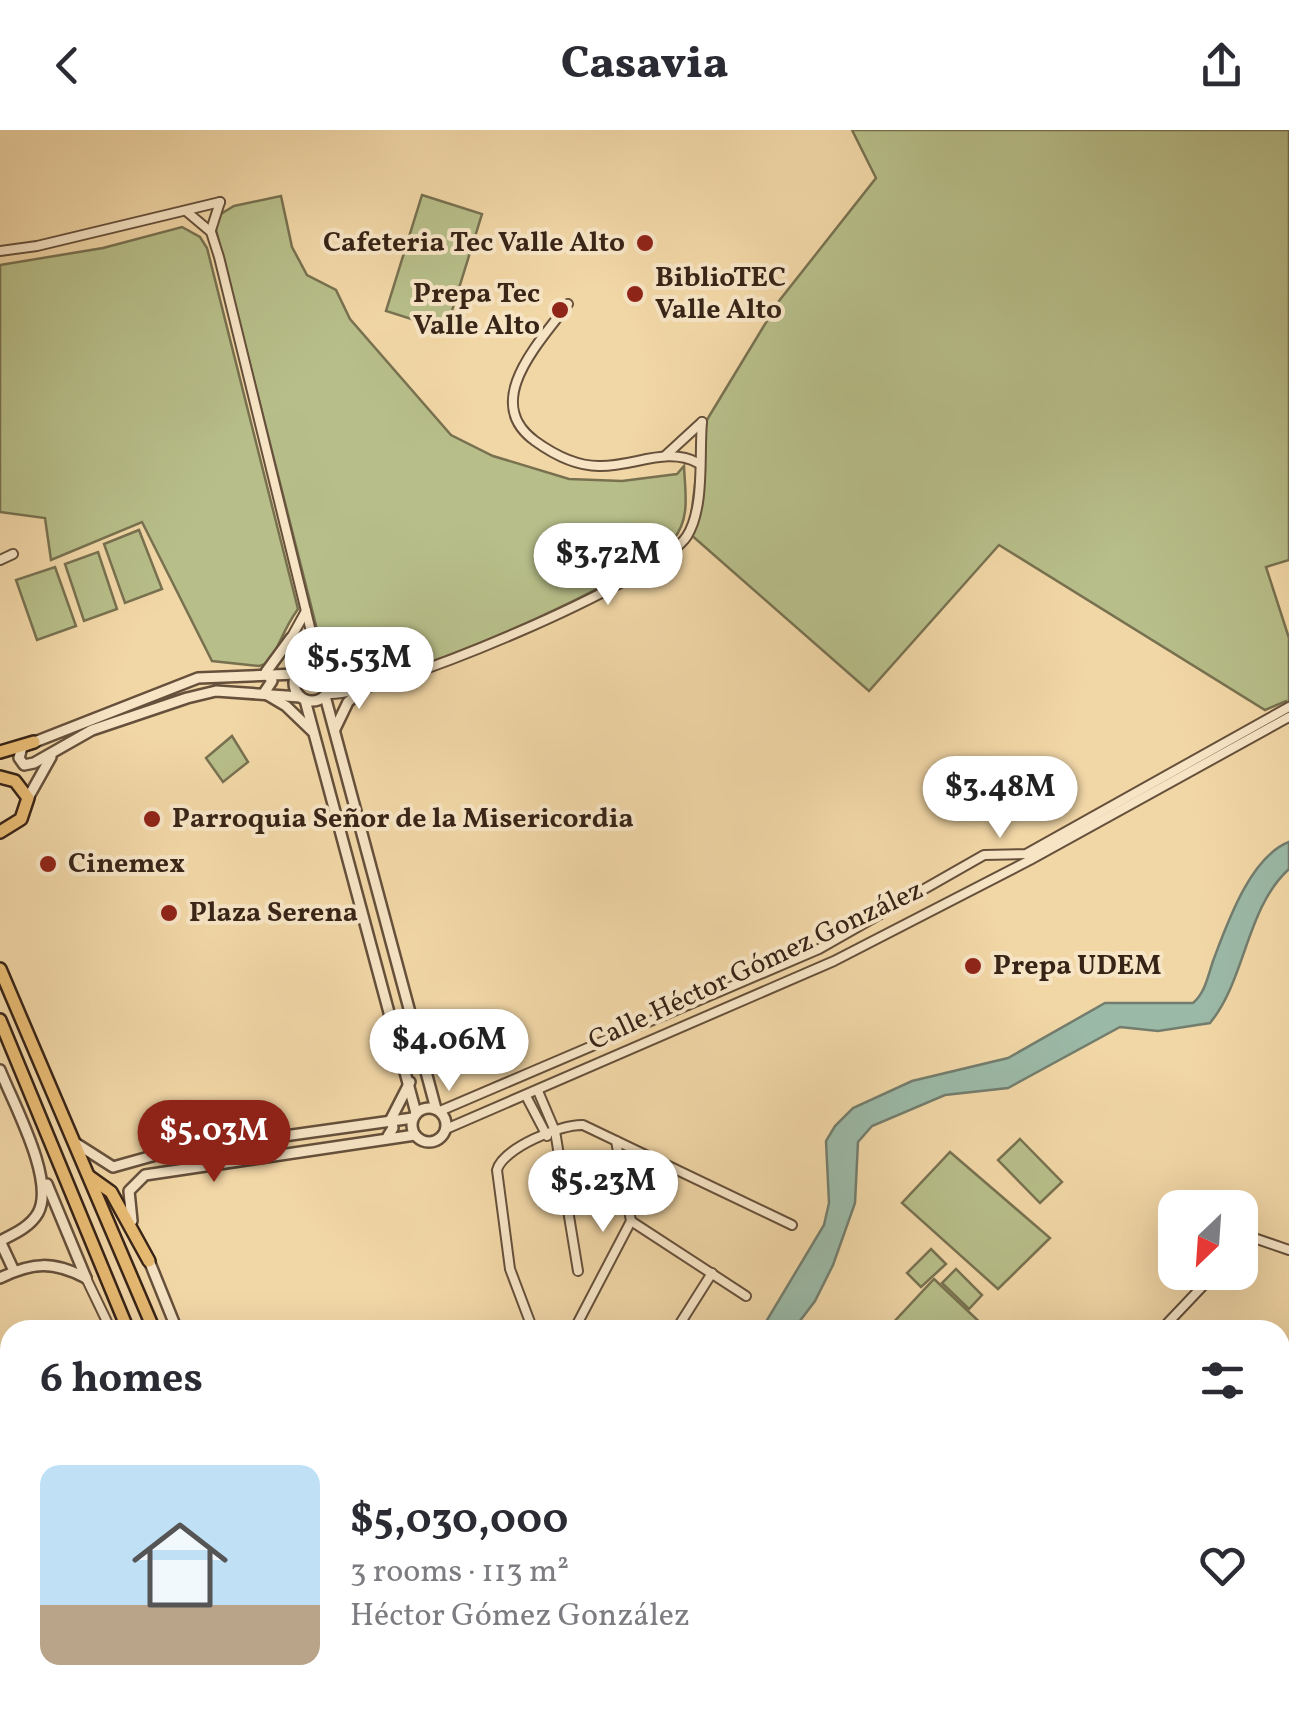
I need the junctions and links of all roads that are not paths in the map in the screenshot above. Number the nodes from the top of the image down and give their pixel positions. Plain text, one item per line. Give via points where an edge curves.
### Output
1 (186, 211) junction
2 (211, 232) junction
3 (0, 251) edge
4 (568, 304) dead end
5 (663, 457) junction
6 (698, 464) junction
7 (13, 554) dead end
8 (0, 560) edge
9 (306, 611) junction
10 (291, 638) junction
11 (320, 668) junction
12 (266, 672) junction
13 (298, 672) junction
14 (328, 676) junction
15 (382, 682) junction
16 (264, 693) junction
17 (358, 693) junction
18 (326, 695) junction
19 (302, 698) junction
20 (1289, 707) edge
21 (1289, 717) edge
22 (334, 732) junction
23 (1232, 736) junction
24 (316, 737) junction
25 (34, 742) junction
26 (66, 742) junction
27 (1238, 746) junction
28 (0, 752) edge
29 (0, 777) edge
30 (28, 798) junction
31 (0, 832) edge
32 (1028, 857) junction
33 (977, 860) junction
34 (1000, 872) junction
35 (0, 956) edge
36 (2, 974) edge
37 (0, 1020) edge
38 (639, 1029) junction
39 (647, 1043) junction
40 (0, 1070) edge
41 (410, 1080) junction
42 (538, 1092) junction
43 (526, 1096) junction
44 (438, 1110) junction
45 (414, 1116) junction
46 (542, 1117) junction
47 (391, 1119) junction
48 (446, 1129) junction
49 (550, 1133) junction
50 (416, 1135) junction
51 (388, 1136) junction
52 (616, 1141) junction
53 (77, 1144) junction
54 (39, 1166) junction
55 (90, 1177) junction
56 (631, 1221) junction
57 (792, 1225) dead end
58 (1258, 1239) edge
59 (0, 1241) edge
60 (1289, 1250) edge
61 (150, 1261) junction
62 (14, 1271) junction
63 (578, 1271) dead end
64 (712, 1273) junction
65 (0, 1278) edge
66 (86, 1278) junction
67 (1199, 1290) edge
68 (746, 1296) dead end
69 (105, 1320) edge
70 (124, 1320) edge
71 (150, 1320) edge
72 (172, 1320) edge
73 (529, 1320) edge
74 (579, 1320) edge
75 (682, 1320) edge
76 (1170, 1320) edge

1 - 2 street
1 - 2 street via 220,202
1 - 3 street
2 - 9 street
4 - 5 street via 517,380 510,411 518,428 543,447 596,466
5 - 6 street
5 - 6 street via 702,422
6 - 15 street via 694,523 668,557 497,642
7 - 8 street
9 - 10 street
9 - 11 street
10 - 12 street
10 - 13 street
11 - 13 street
11 - 14 street
12 - 13 street
12 - 16 street via 272,681
12 - 25 street via 198,678
13 - 19 street via 294,683
14 - 15 street via 350,684
14 - 18 street
15 - 17 street
16 - 19 street
16 - 24 street
16 - 26 street via 216,691 187,698
17 - 18 street
17 - 22 street
18 - 19 street
18 - 22 street
19 - 24 street
20 - 23 street, Calle Héctor Gómez González
21 - 27 street, Calle Héctor Gómez González
22 - 44 street
23 - 27 street
23 - 32 street, Calle Héctor Gómez González
24 - 41 street
25 - 26 street via 20,750 24,764
25 - 28 highway
26 - 30 street via 45,764
27 - 32 street, Calle Héctor Gómez González
29 - 30 highway via 15,781
30 - 31 highway via 21,819
32 - 33 street, Calle Héctor Gómez González via 989,853
32 - 34 street, Calle Héctor Gómez González
33 - 34 street via 991,858
33 - 38 street, Calle Héctor Gómez González via 819,949
34 - 39 street, Calle Héctor Gómez González via 834,961
35 - 36 highway
36 - 53 highway
37 - 70 highway
38 - 39 street
38 - 44 street, Calle Héctor Gómez González
39 - 42 street, Calle Héctor Gómez González
40 - 54 street
41 - 45 street
41 - 47 street
42 - 43 street, Calle Héctor Gómez González
42 - 46 street
43 - 46 street
43 - 48 street, Calle Héctor Gómez González
44 - 45 street
44 - 48 street
45 - 47 street
45 - 50 street
46 - 49 street
47 - 51 street
47 - 53 street via 164,1153 114,1167
48 - 50 street via 431,1142
49 - 52 street via 578,1124
49 - 63 street
49 - 73 street via 506,1155 496,1170 510,1269
50 - 51 street
51 - 61 street via 145,1175 132,1185 127,1204
52 - 56 street
52 - 57 street
53 - 55 highway
54 - 59 street via 44,1191 38,1212
54 - 66 street
55 - 61 highway via 110,1192
55 - 71 highway
56 - 64 street
56 - 74 street
58 - 60 street
59 - 62 street
61 - 72 street
62 - 65 street
62 - 66 street via 54,1264
64 - 68 street
64 - 75 street
66 - 69 street
67 - 76 street

